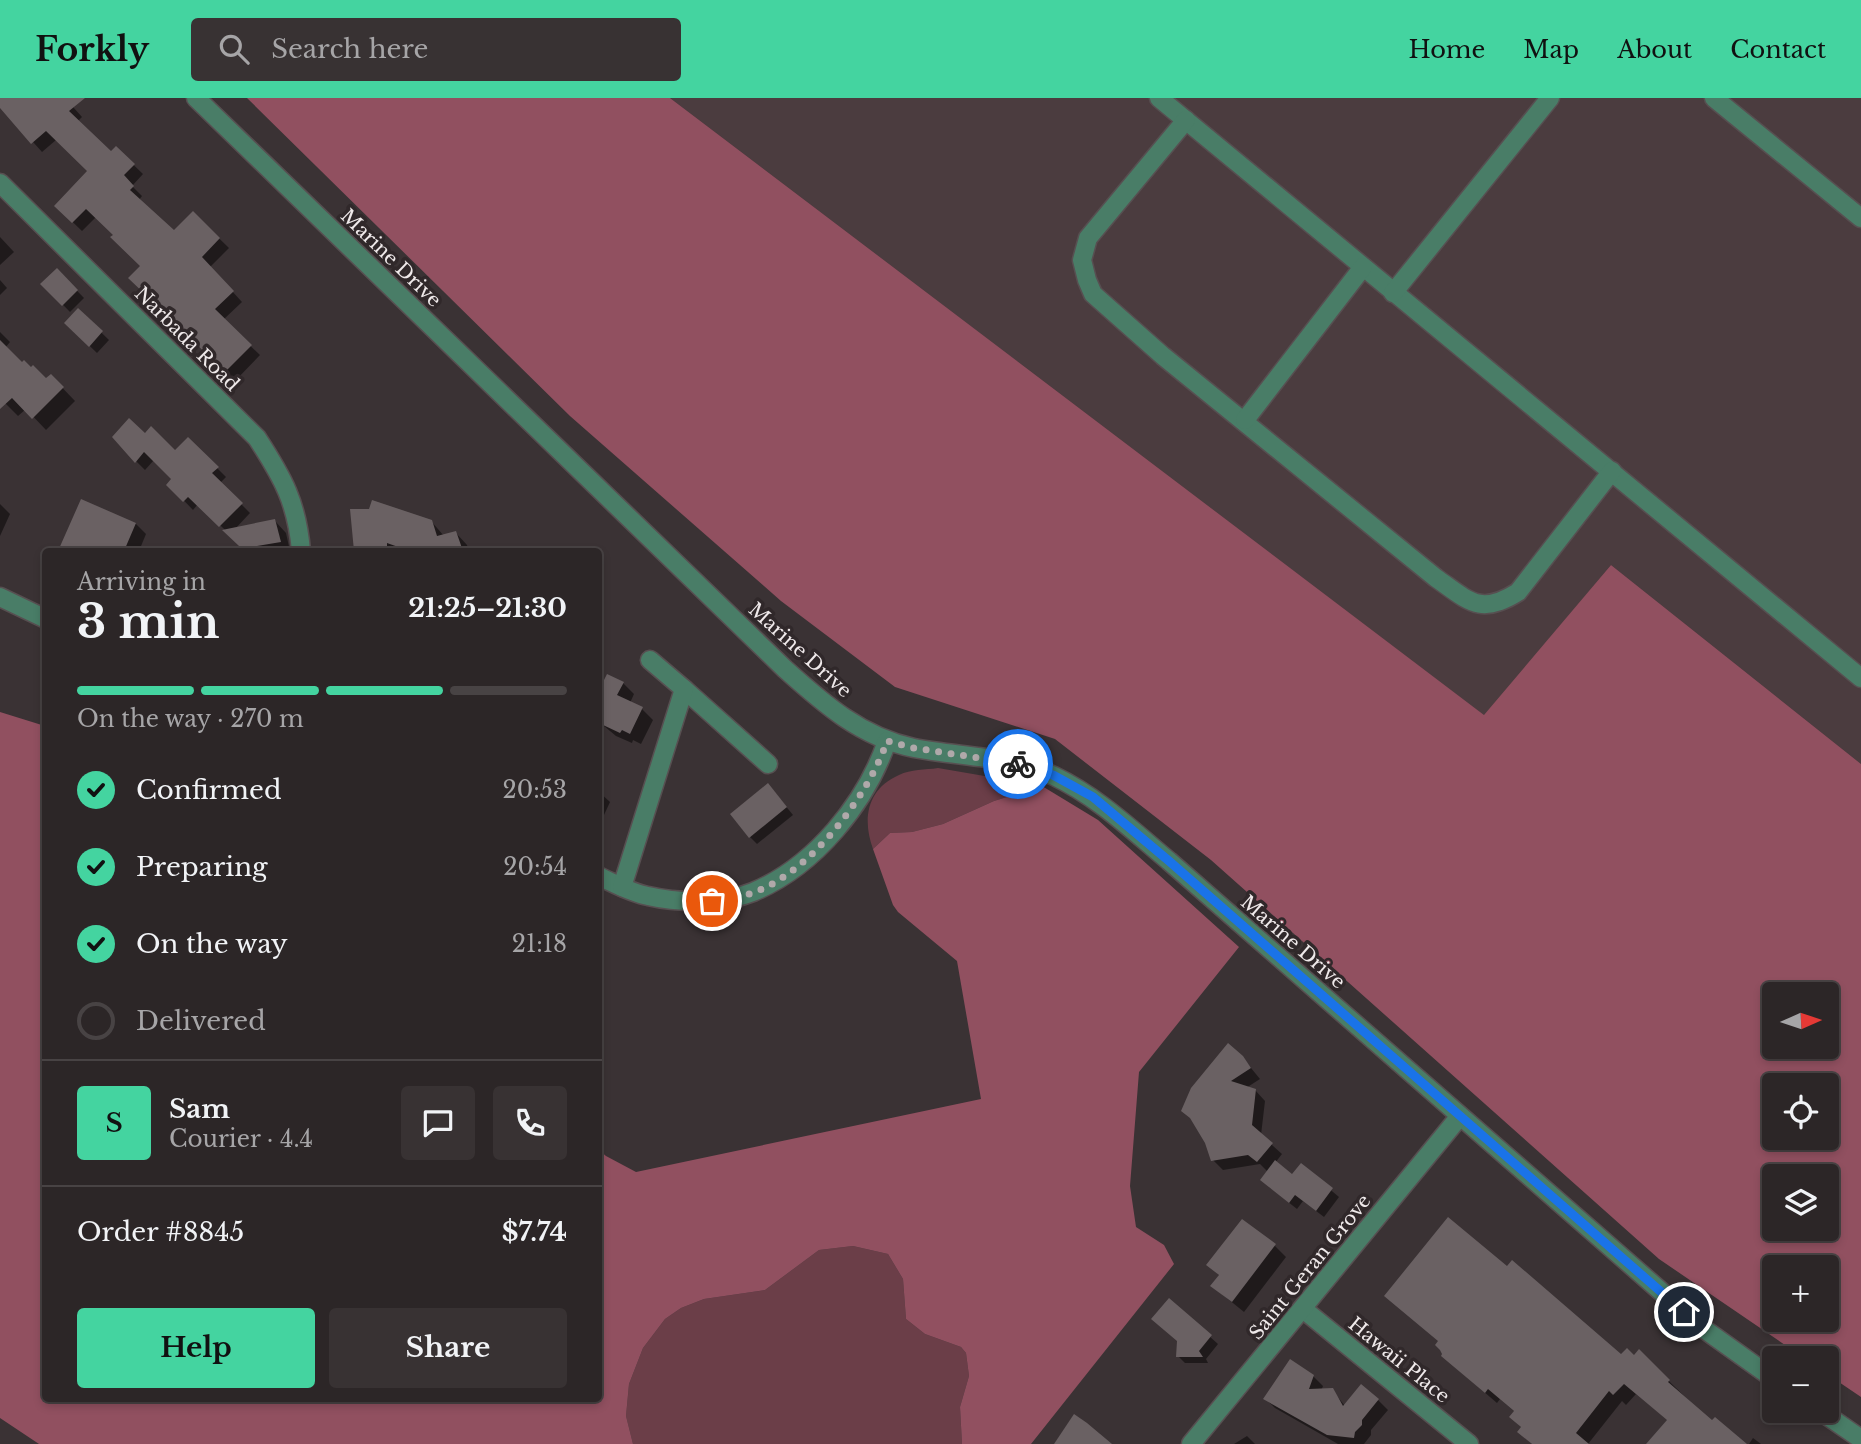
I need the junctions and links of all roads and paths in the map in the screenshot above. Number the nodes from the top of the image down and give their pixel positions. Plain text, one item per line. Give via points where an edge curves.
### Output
1 (196, 98) edge
2 (1159, 98) edge
3 (1550, 98) edge
4 (1714, 98) edge
5 (1186, 120) junction
6 (0, 183) edge
7 (1861, 218) edge
8 (1363, 267) junction
9 (1393, 293) junction
10 (1245, 421) junction
11 (1612, 471) junction
12 (301, 548) edge
13 (0, 597) edge
14 (42, 617) edge
15 (650, 660) dead end
16 (1861, 678) edge
17 (684, 689) junction
18 (887, 741) junction
19 (768, 764) dead end
20 (602, 878) edge
21 (622, 887) junction
22 (1460, 1116) junction
23 (1303, 1309) junction
24 (1762, 1370) edge
25 (1838, 1423) edge
26 (1861, 1439) edge
27 (1191, 1444) edge
28 (1469, 1444) edge

1 - 18 street, Marine Drive via 785,669 826,706
2 - 5 street
3 - 9 street
4 - 7 street
5 - 8 street
5 - 10 street via 1088,238 1082,260 1093,294
6 - 12 street, Narbada Road via 257,438 282,476 299,521
8 - 9 street
8 - 10 street
9 - 11 street
10 - 11 street via 1436,578 1470,601 1487,605 1500,604 1518,593
11 - 16 street
13 - 14 street
15 - 17 street
17 - 19 street
17 - 21 street
18 - 21 street via 867,784 833,832 779,879 751,893 712,901 673,901
18 - 22 street, Marine Drive via 1011,762 1053,775 1093,797
20 - 21 street
22 - 23 street, Saint Geran Grove
22 - 24 street, Marine Drive via 1704,1329
23 - 27 street, Saint Geran Grove
23 - 28 street, Hawaii Place
25 - 26 street

